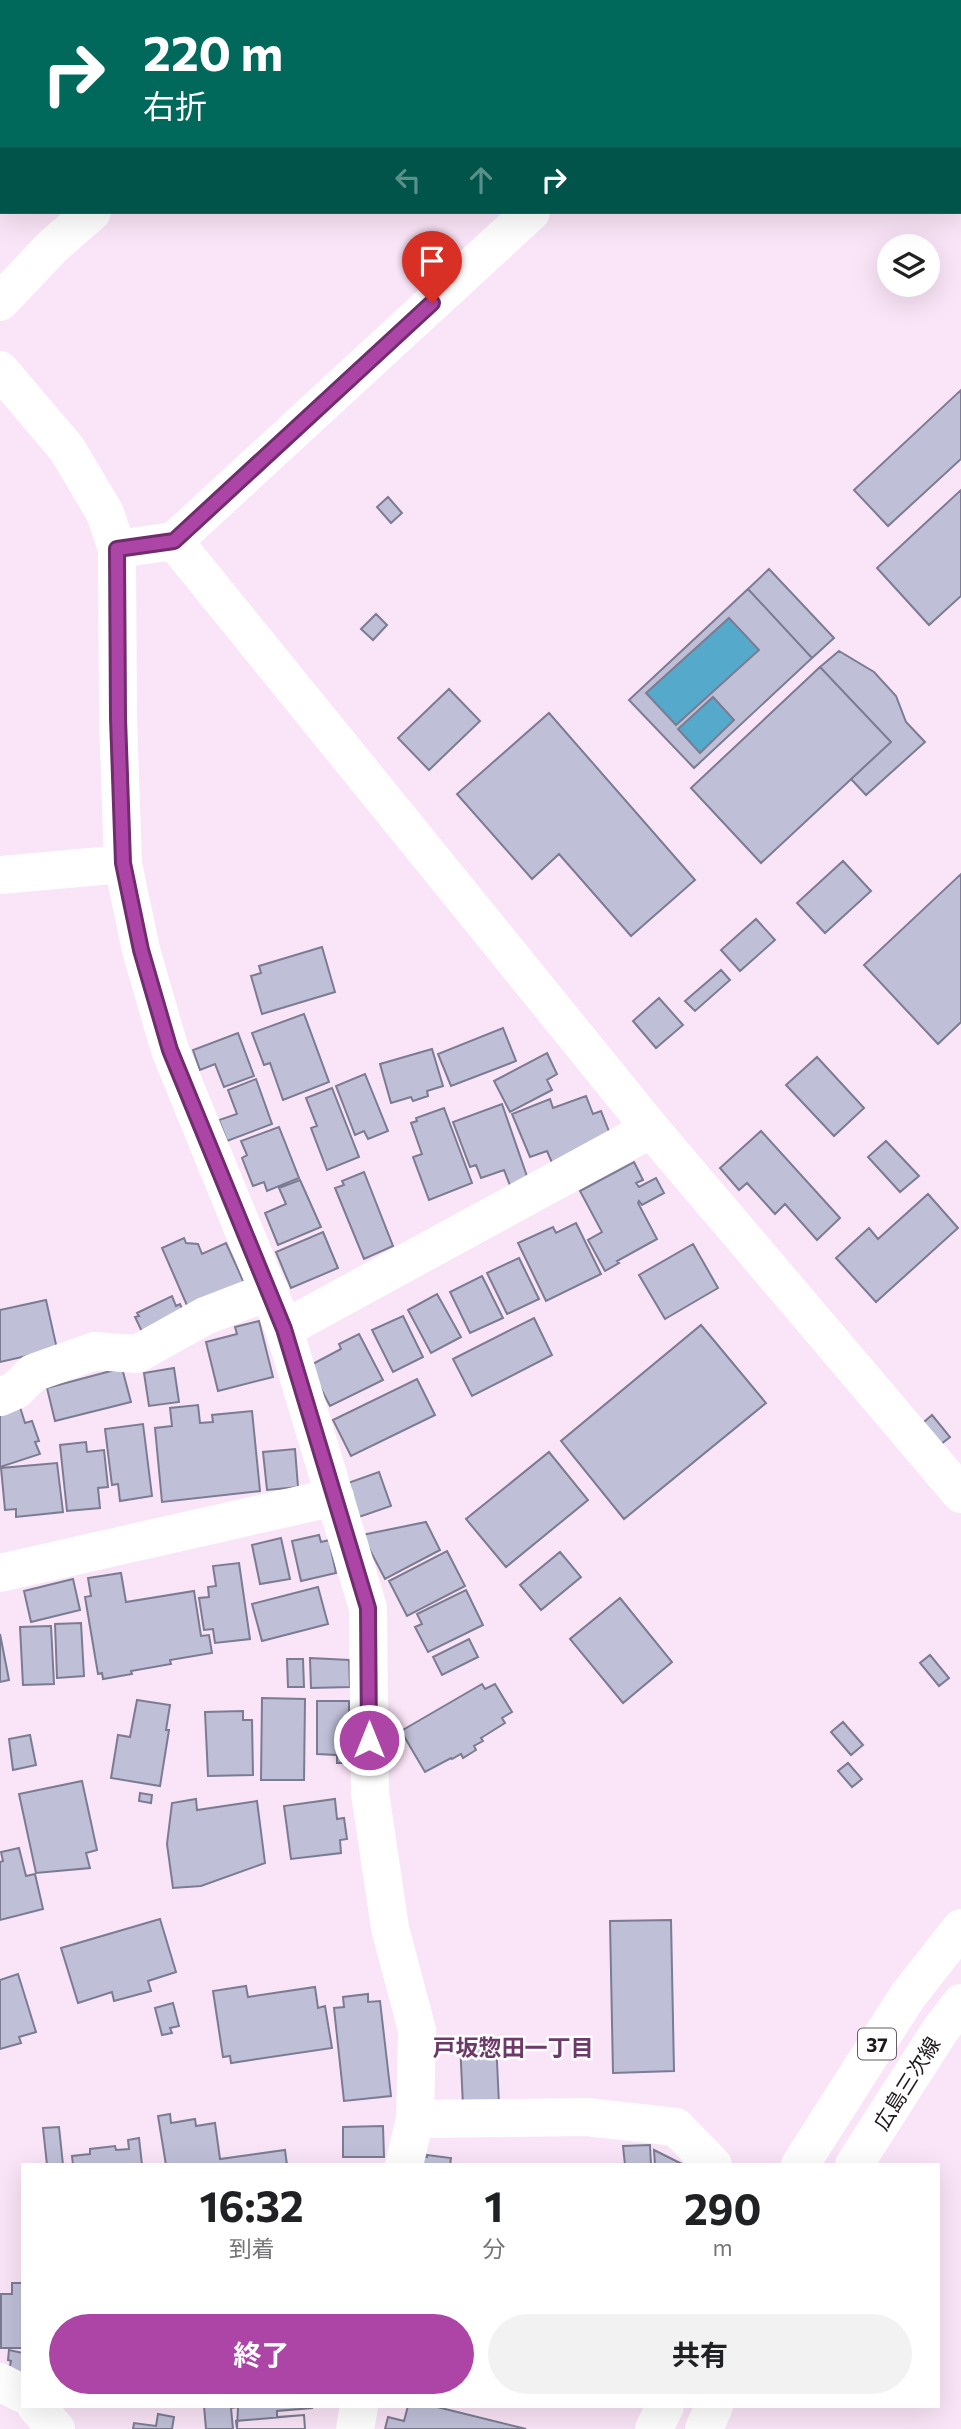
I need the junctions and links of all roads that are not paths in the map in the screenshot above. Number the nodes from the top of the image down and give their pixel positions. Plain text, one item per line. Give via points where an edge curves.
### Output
1 (90, 214) edge
2 (529, 214) edge
3 (0, 302) edge
4 (0, 370) edge
5 (174, 541) junction
6 (117, 549) junction
7 (123, 863) junction
8 (0, 875) edge
9 (651, 1129) junction
10 (270, 1291) junction
11 (284, 1329) junction
12 (0, 1397) edge
13 (961, 1494) edge
14 (335, 1497) junction
15 (0, 1573) edge
16 (961, 1928) edge
17 (961, 2003) edge
18 (415, 2119) junction
19 (404, 2163) edge
20 (711, 2163) edge
21 (801, 2163) edge
22 (855, 2163) edge
23 (0, 2382) edge
24 (21, 2393) edge
25 (38, 2408) edge
26 (359, 2408) edge
27 (664, 2408) edge
28 (713, 2408) edge
29 (56, 2429) edge
30 (355, 2429) edge
31 (654, 2429) edge
32 (704, 2429) edge

1 - 3 street
2 - 5 street
4 - 6 street via 66,449 106,513
5 - 6 street
5 - 9 street
6 - 7 street
7 - 8 street
7 - 10 street via 141,950 170,1050
9 - 11 street
9 - 13 street
10 - 11 street
10 - 12 street via 205,1316 137,1354 95,1350 33,1373 16,1390
11 - 14 street
14 - 15 street
14 - 18 street via 368,1608 370,1793 390,1928 417,2030
16 - 21 street, 37 via 907,1997
17 - 22 street, 広島三次線 / 37
18 - 19 street
18 - 20 street via 587,2117 676,2127
23 - 24 street
25 - 29 street
26 - 30 street
27 - 31 street
28 - 32 street

